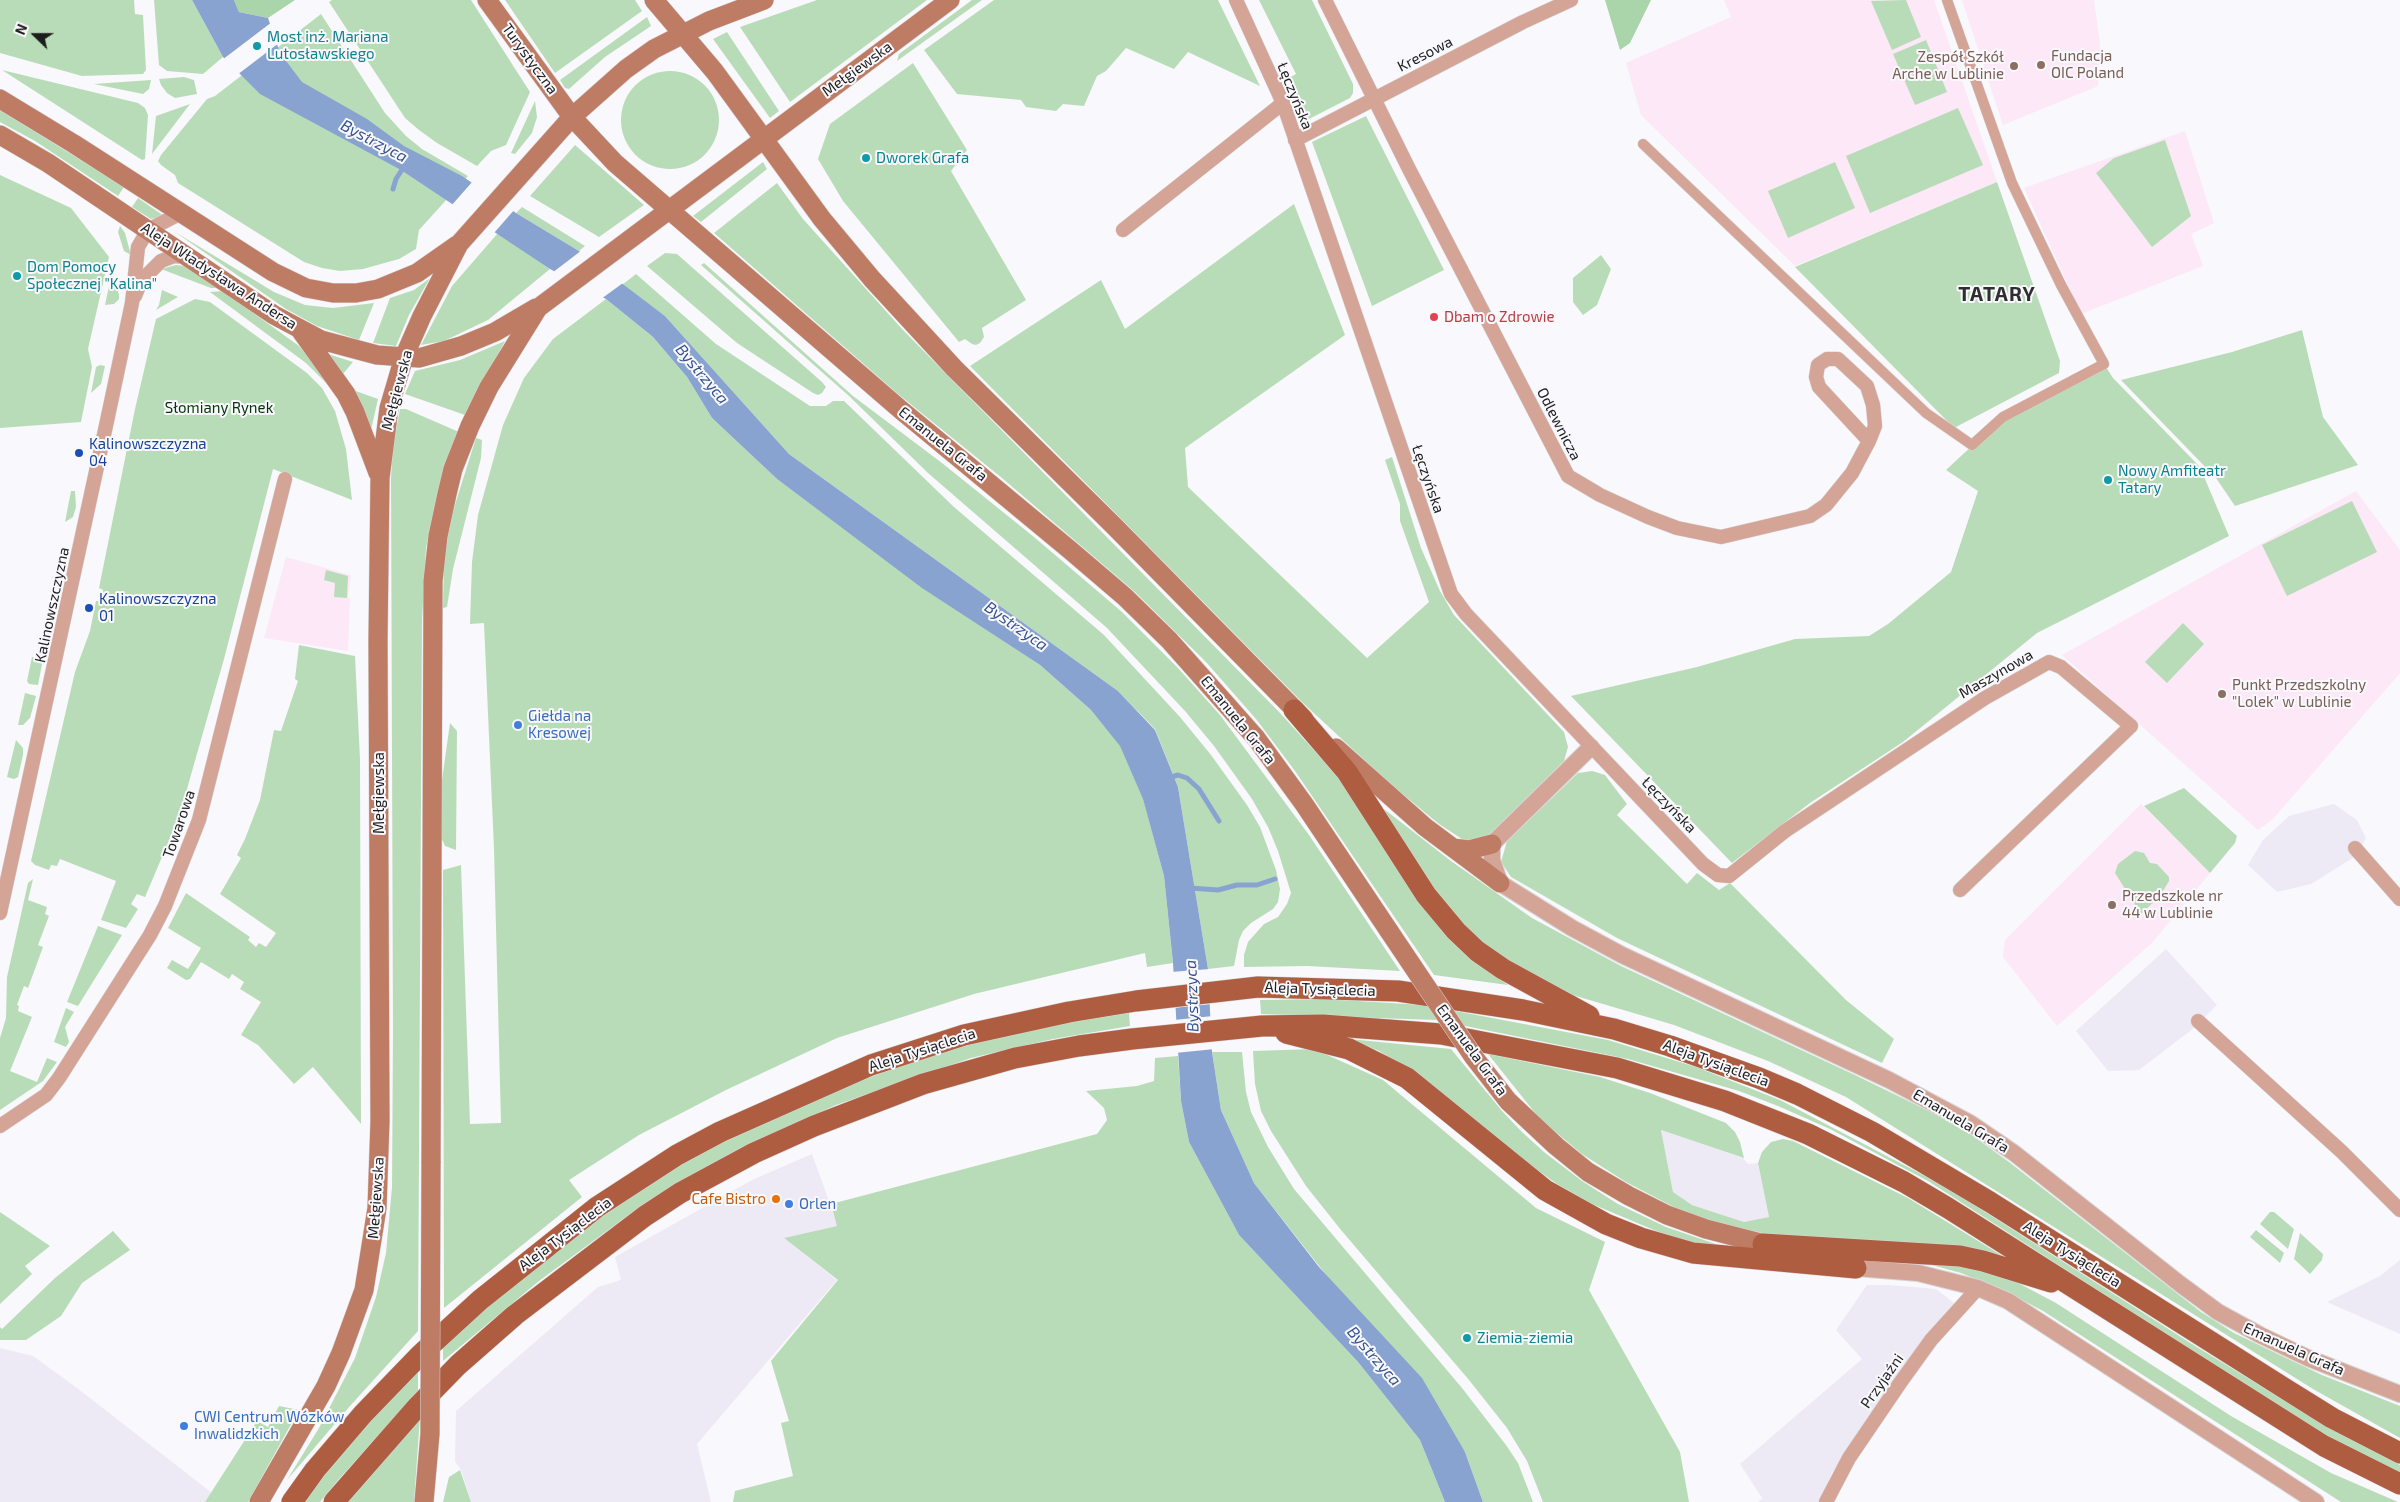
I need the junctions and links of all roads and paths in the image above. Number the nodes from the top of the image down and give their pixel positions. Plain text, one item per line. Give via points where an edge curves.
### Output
1 (487, 0) edge
2 (654, 0) edge
3 (764, 0) edge
4 (950, 0) edge
5 (1236, 0) edge
6 (1325, 0) edge
7 (1571, 0) edge
8 (1948, 0) edge
9 (683, 33) junction
10 (0, 99) edge
11 (1374, 99) junction
12 (1282, 103) junction
13 (572, 117) junction
14 (0, 135) edge
15 (763, 138) junction
16 (1295, 140) junction
17 (1643, 144) dead end
18 (670, 210) junction
19 (181, 213) junction
20 (148, 230) junction
21 (1123, 230) dead end
22 (459, 244) junction
23 (188, 256) junction
24 (132, 303) junction
25 (538, 308) junction
26 (300, 330) junction
27 (404, 357) junction
28 (1868, 441) junction
29 (380, 478) junction
30 (285, 479) dead end
31 (1294, 710) junction
32 (1591, 747) junction
33 (1492, 844) junction
34 (1452, 848) junction
35 (2355, 848) dead end
36 (1729, 876) joint
37 (1500, 883) junction
38 (1960, 890) dead end
39 (2400, 899) edge
40 (0, 913) edge
41 (2198, 1021) dead end
42 (1262, 1026) junction
43 (1614, 1029) junction
44 (0, 1126) edge
45 (2400, 1210) edge
46 (1763, 1244) junction
47 (1856, 1268) junction
48 (1978, 1288) junction
49 (2078, 1291) junction
50 (2400, 1394) edge
51 (2400, 1453) edge
52 (2400, 1484) edge
53 (259, 1502) edge
54 (292, 1502) edge
55 (334, 1502) edge
56 (424, 1502) edge
57 (1826, 1502) edge
58 (2316, 1502) edge

1 - 13 main road, Turystyczna
2 - 9 main road
3 - 9 main road
4 - 15 main road, Mełgiewska
5 - 12 street, Łęczyńska
6 - 11 street, Odlewnicza
7 - 11 street, Kresowa
8 - 17 street via 2012,183 2104,364 2003,418 1972,445 1926,413
9 - 13 main road, Mełgiewska via 643,55
9 - 15 main road
10 - 19 main road
11 - 16 street, Kresowa
11 - 28 street, Odlewnicza via 1568,476 1648,517 1677,528 1721,537 1810,516 1826,505 1852,473
12 - 16 street, Łęczyńska
12 - 21 street
13 - 18 main road, Turystyczna via 615,163
13 - 22 main road, Mełgiewska
14 - 20 main road, Aleja Władysława Andersa
15 - 18 main road, Mełgiewska
15 - 31 main road via 822,219 954,368
16 - 32 street, Łęczyńska via 1452,594 1466,614
18 - 25 main road
18 - 46 main road, Emanuela Grafa, bridge via 1111,586 1169,640 1256,738 1473,1056 1508,1101 1588,1172 1629,1196 1690,1224
19 - 20 street
19 - 22 main road via 281,277 306,288 333,293 369,292 400,282
20 - 23 main road, Aleja Władysława Andersa
20 - 24 street, Kalinowszczyzna via 138,247
22 - 27 main road, Mełgiewska
23 - 24 street, Kalinowszczyzna via 174,256 161,261 141,281
23 - 26 main road, Aleja Władysława Andersa
24 - 40 street, Kalinowszczyzna
25 - 27 main road, Aleja Władysława Andersa via 495,332 448,352 419,358
25 - 56 main road, bridge via 489,387 453,470 438,536 433,581 430,1434
26 - 27 main road, Aleja Władysława Andersa via 355,350
26 - 29 main road via 346,394
27 - 29 main road, Mełgiewska via 389,408
28 - 28 street, Odlewnicza via 1819,387 1816,377 1818,365 1827,359 1838,359 1866,386 1873,405 1875,426
29 - 53 main road, Mełgiewska via 380,1121 377,1208 364,1290 342,1353
30 - 44 street, Towarowa via 199,820 165,906 79,1049 46,1095
31 - 34 main road
31 - 43 main road via 1347,772 1426,895 1463,938 1525,983
32 - 33 street
32 - 36 street, Łęczyńska via 1703,864 1718,876
33 - 34 main road via 1470,850
33 - 37 street via 1492,860
34 - 37 main road
35 - 39 street
36 - 38 street, Maszynowa via 1785,830 1985,698 2049,662 2061,667 2131,726
37 - 50 street, Emanuela Grafa via 1622,955 1889,1080 1970,1123 2014,1153 2218,1312 2308,1358
41 - 45 street via 2342,1152
42 - 47 main road via 1349,1049 1407,1078 1545,1190 1606,1224 1693,1253
42 - 49 main road, Aleja Tysiąclecia via 1356,1026 1441,1034 1617,1068 1707,1095 1808,1134 1904,1182
42 - 55 main road, Aleja Tysiąclecia via 1049,1051 923,1084 754,1153 680,1193 561,1277 480,1345 397,1428
43 - 51 main road, Aleja Tysiąclecia via 1734,1068 1797,1094 1872,1132 1990,1202 2292,1393
43 - 54 main road, Aleja Tysiąclecia via 1513,1008 1398,991 1258,987 1136,1001 1010,1024 898,1056 829,1082 677,1155 597,1207 420,1354 363,1414
46 - 47 main road, Emanuela Grafa
46 - 49 main road via 1960,1256 1984,1260
47 - 48 street via 1918,1273
48 - 57 street, Przyjaźni via 1931,1340 1910,1369 1849,1458
48 - 58 street via 2023,1310
49 - 52 main road, Aleja Tysiąclecia via 2324,1446

